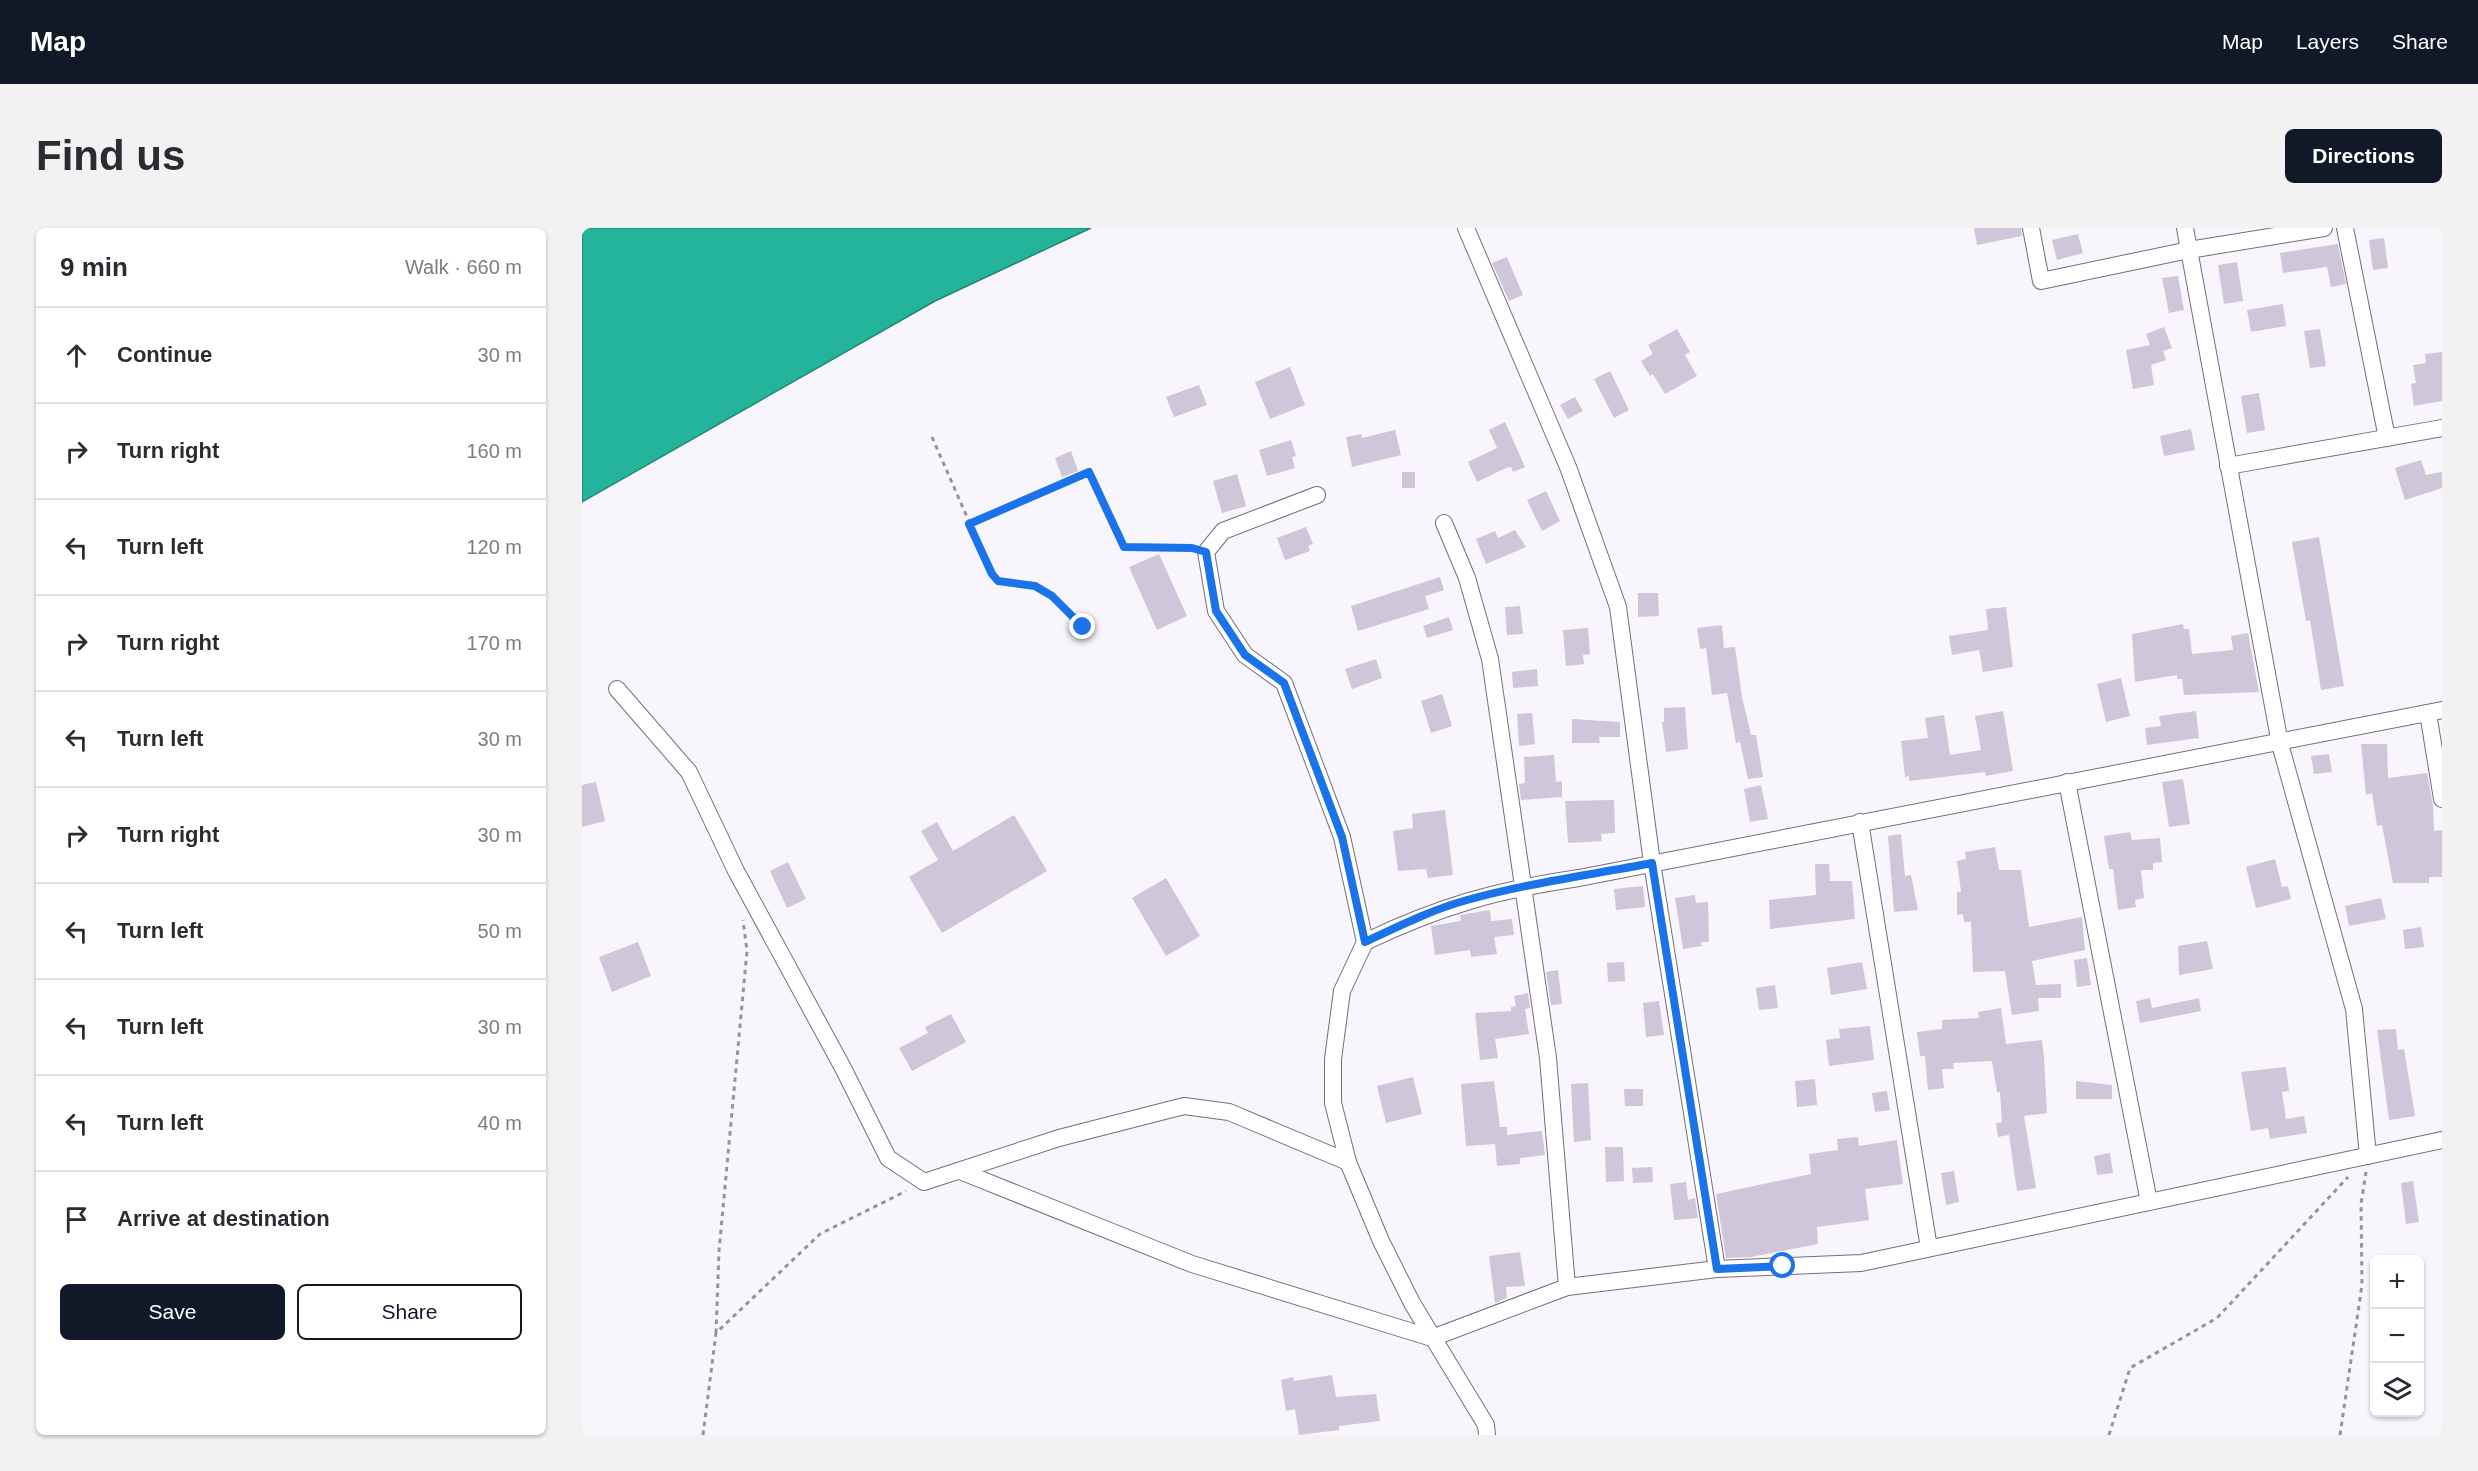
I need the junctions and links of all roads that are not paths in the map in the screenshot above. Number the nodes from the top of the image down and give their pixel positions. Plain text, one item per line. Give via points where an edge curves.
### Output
1 (1466, 228) edge
2 (2031, 228) edge
3 (2185, 228) edge
4 (2324, 228) edge
5 (2345, 228) edge
6 (2189, 250) junction
7 (2442, 428) edge
8 (2387, 438) junction
9 (2228, 466) junction
10 (1317, 495) dead end
11 (1444, 523) dead end
12 (617, 689) dead end
13 (2435, 712) edge
14 (2280, 744) junction
15 (2067, 782) junction
16 (2442, 799) edge
17 (1860, 822) junction
18 (1652, 863) junction
19 (1523, 886) junction
20 (1365, 942) junction
21 (2442, 1140) edge
22 (2368, 1156) junction
23 (1348, 1162) junction
24 (960, 1170) junction
25 (2149, 1202) junction
26 (1929, 1248) junction
27 (1717, 1269) junction
28 (1567, 1287) junction
29 (1432, 1338) junction
30 (1487, 1435) edge

1 - 18 street via 1568,467 1618,607
2 - 6 street via 2041,281
3 - 6 street
4 - 6 street
5 - 8 street
6 - 9 street
7 - 8 street
8 - 9 street
9 - 14 street
10 - 20 street via 1223,531 1206,552 1216,611 1245,655 1284,683 1342,837
11 - 19 street via 1467,578 1490,659
12 - 24 street via 689,772 736,871 888,1158 924,1182
13 - 14 street
13 - 16 street
14 - 15 street
14 - 22 street via 2354,1009
15 - 17 street
15 - 25 street
17 - 18 street
17 - 26 street
18 - 19 street
18 - 27 street
19 - 20 street via 1421,915
19 - 28 street via 1548,1058
20 - 23 street via 1342,991 1333,1059 1333,1103
21 - 22 street
22 - 25 street
23 - 24 street via 1229,1112 1184,1106 1059,1138
23 - 29 street via 1381,1241
24 - 29 street via 1192,1264
25 - 26 street
26 - 27 street via 1861,1263
27 - 28 street
28 - 29 street
29 - 30 street via 1486,1425

